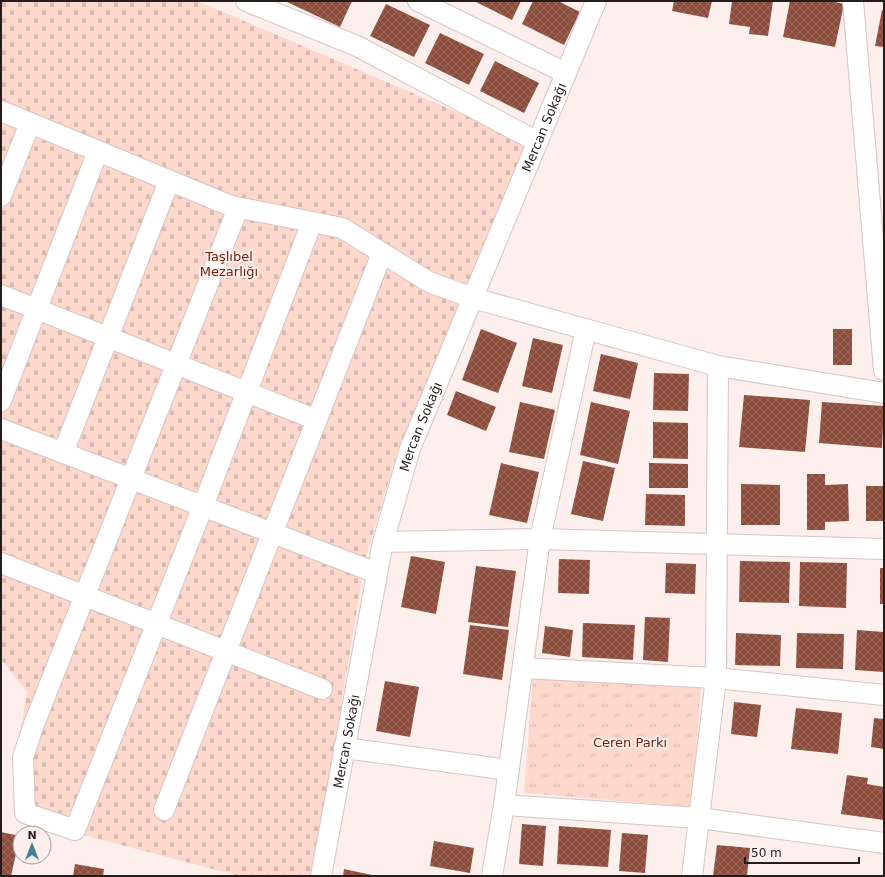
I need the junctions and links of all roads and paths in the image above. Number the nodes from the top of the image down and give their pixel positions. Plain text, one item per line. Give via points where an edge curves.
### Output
1 (418, 1) edge
2 (596, 1) edge
3 (853, 1) edge
4 (254, 2) edge
5 (566, 73) junction
6 (1, 111) edge
7 (30, 123) junction
8 (538, 142) junction
9 (98, 151) junction
10 (876, 167) edge
11 (169, 181) junction
12 (1, 196) edge
13 (238, 208) junction
14 (312, 222) junction
15 (382, 253) junction
16 (1, 295) edge
17 (473, 298) junction
18 (881, 306) edge
19 (37, 310) junction
20 (586, 329) junction
21 (108, 337) junction
22 (177, 365) junction
23 (718, 366) junction
24 (884, 370) edge
25 (247, 392) junction
26 (884, 393) edge
27 (1, 401) edge
28 (317, 420) junction
29 (1, 429) edge
30 (63, 453) junction
31 (132, 479) junction
32 (203, 506) junction
33 (273, 533) junction
34 (540, 540) junction
35 (382, 542) junction
36 (717, 544) junction
37 (884, 549) edge
38 (1, 563) edge
39 (377, 573) junction
40 (85, 596) junction
41 (157, 624) junction
42 (226, 651) junction
43 (523, 668) junction
44 (716, 678) junction
45 (322, 690) dead end
46 (884, 696) edge
47 (344, 748) junction
48 (509, 770) junction
49 (504, 805) junction
50 (164, 810) dead end
51 (699, 818) junction
52 (884, 843) edge
53 (321, 876) edge
54 (492, 876) edge
55 (692, 876) edge

1 - 5 street
2 - 5 street, Mercan Sokağı
3 - 10 street
4 - 8 street via 357,46
5 - 8 street, Mercan Sokağı
6 - 7 street
7 - 9 street
7 - 12 street
8 - 17 street, Mercan Sokağı
9 - 11 street
9 - 19 street
10 - 18 street
11 - 13 street
11 - 21 street
13 - 14 street
13 - 22 street
14 - 15 street via 342,228
14 - 25 street
15 - 17 street via 429,282
15 - 28 street
16 - 19 street
17 - 20 street
17 - 35 street, Mercan Sokağı via 410,449
18 - 24 street
19 - 21 street
19 - 27 street
20 - 23 street
20 - 34 street
21 - 22 street
21 - 30 street
22 - 25 street
22 - 31 street
23 - 26 street
23 - 36 street
25 - 28 street
25 - 32 street
28 - 33 street
29 - 30 street
30 - 31 street
31 - 32 street
31 - 40 street
32 - 33 street
32 - 41 street
33 - 39 street
33 - 42 street
34 - 35 street
34 - 36 street
34 - 43 street
35 - 39 street, Mercan Sokağı
36 - 37 street
36 - 44 street
38 - 40 street
39 - 47 street, Mercan Sokağı
40 - 41 street
40 - 41 street via 23,757 25,813 75,830
41 - 42 street
42 - 45 street
42 - 50 street
43 - 44 street
43 - 48 street
44 - 46 street
44 - 51 street
47 - 48 street
47 - 53 street, Mercan Sokağı
48 - 49 street
49 - 51 street
49 - 54 street
51 - 52 street
51 - 55 street

